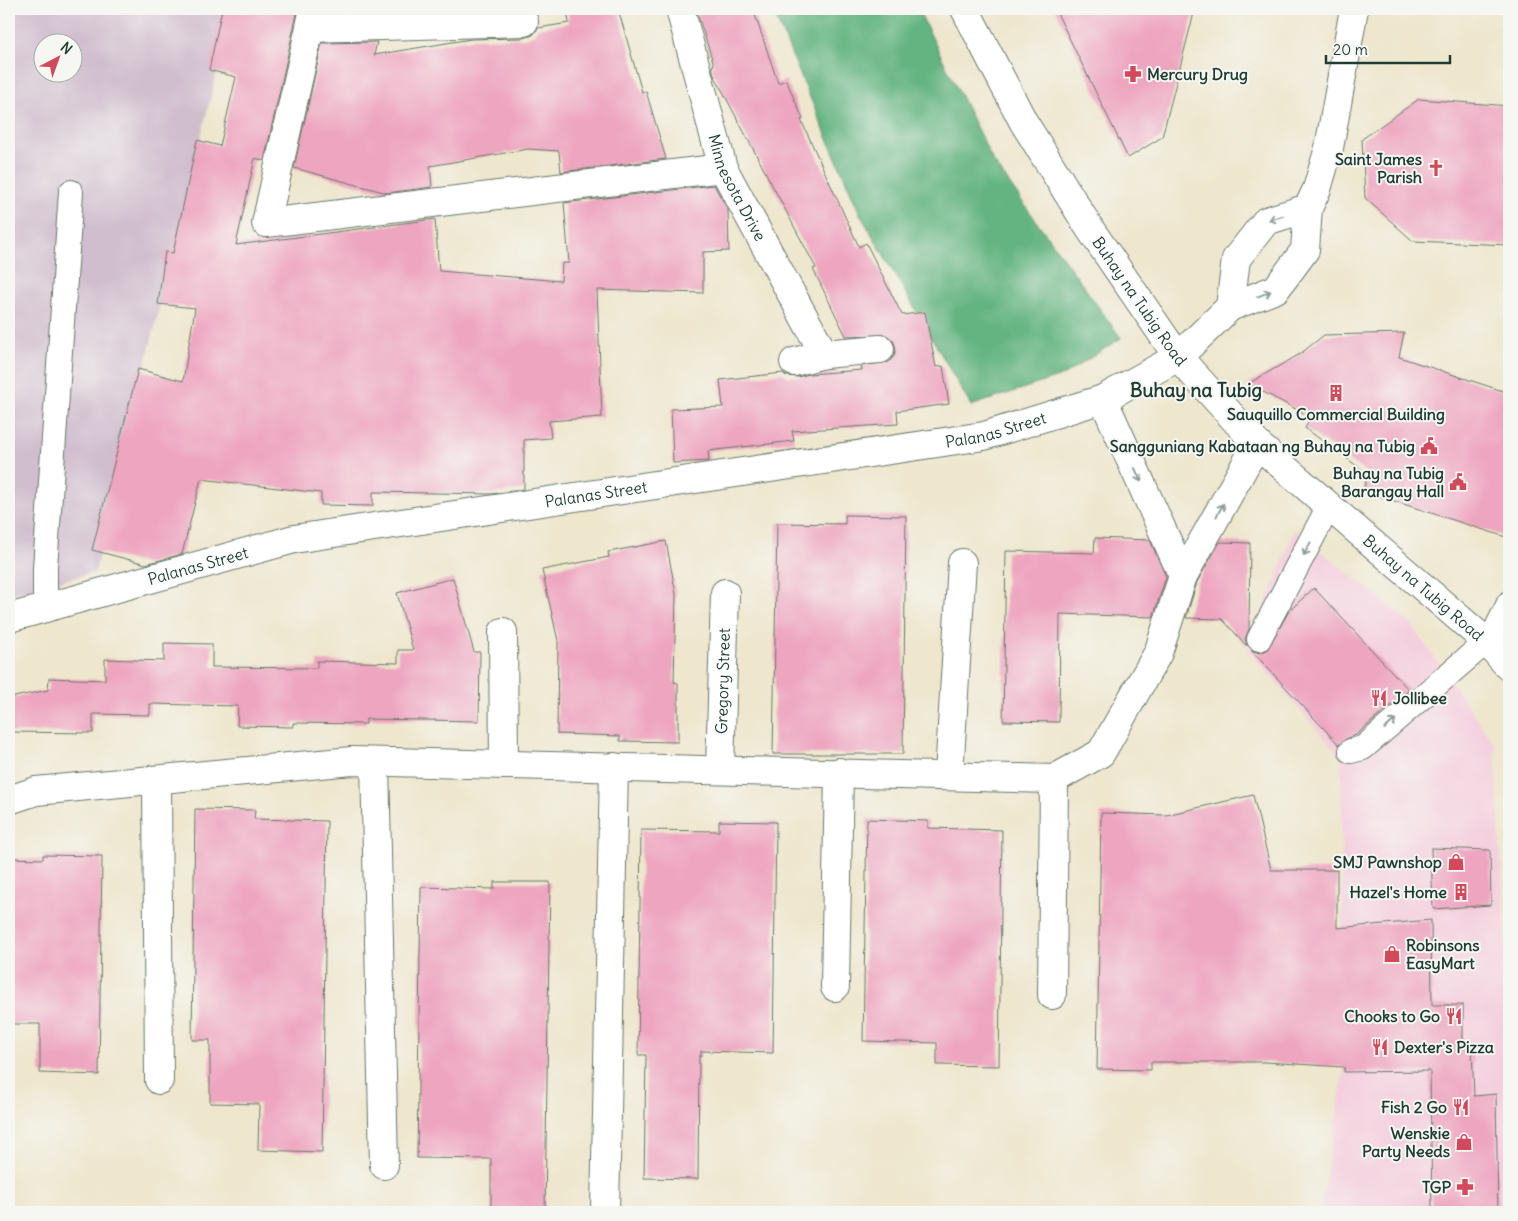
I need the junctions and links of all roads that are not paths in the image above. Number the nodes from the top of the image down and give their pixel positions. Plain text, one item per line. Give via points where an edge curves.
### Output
1 (680, 9) edge
2 (965, 9) edge
3 (1354, 9) edge
4 (312, 18) edge
5 (524, 22) dead end
6 (723, 168) junction
7 (71, 192) dead end
8 (1308, 208) junction
9 (1230, 308) junction
10 (880, 349) dead end
11 (824, 354) junction
12 (1178, 358) junction
13 (794, 362) dead end
14 (1103, 399) junction
15 (1257, 444) junction
16 (1329, 506) junction
17 (962, 563) dead end
18 (1183, 576) junction
19 (725, 593) dead end
20 (1509, 603) edge
21 (45, 610) junction
22 (9, 618) edge
23 (503, 632) dead end
24 (1259, 639) dead end
25 (1488, 643) junction
26 (1509, 667) edge
27 (1350, 751) dead end
28 (375, 762) junction
29 (504, 765) junction
30 (614, 767) junction
31 (720, 770) junction
32 (839, 772) junction
33 (949, 775) junction
34 (1054, 779) junction
35 (157, 780) junction
36 (9, 800) edge
37 (835, 987) dead end
38 (1052, 995) dead end
39 (158, 1080) dead end
40 (384, 1165) dead end
41 (605, 1212) edge

1 - 6 street, Minnesota Drive
2 - 12 street, Buhay na Tubig Road via 1028,129 1090,230
3 - 8 street via 1329,148
4 - 5 street
4 - 6 street via 266,223
6 - 11 street, Minnesota Drive
7 - 21 lane via 45,568
9 -> 8 street via 1276,289 1305,250
8 -> 9 street via 1266,221 1236,259
9 - 12 street, Palanas Street
10 - 11 street
11 - 13 street
12 - 14 street, Palanas Street
12 - 15 street, Buhay na Tubig Road
14 -> 18 street
14 - 21 street, Palanas Street via 984,436 294,539
15 - 16 street, Buhay na Tubig Road
18 -> 15 street
16 -> 24 lane
16 - 25 street, Buhay na Tubig Road
17 - 33 street
18 - 34 street via 1158,653 1101,753
19 - 31 street, Gregory Street
20 - 25 lane
21 - 22 street, Palanas Street
23 - 29 street
25 - 26 street, Buhay na Tubig Road
27 -> 25 lane via 1363,748
28 - 29 street
28 - 35 street via 352,761
28 - 40 street
29 - 30 street
30 - 31 street
30 - 41 street
31 - 32 street
32 - 33 street
32 - 37 street
33 - 34 street
34 - 38 street
35 - 36 street via 36,791
35 - 39 street

